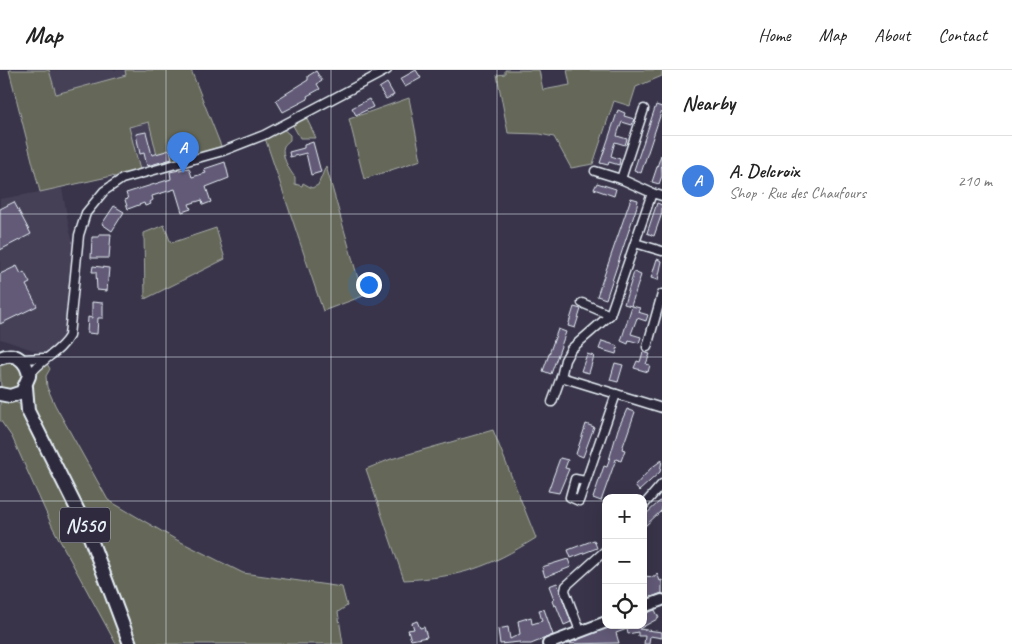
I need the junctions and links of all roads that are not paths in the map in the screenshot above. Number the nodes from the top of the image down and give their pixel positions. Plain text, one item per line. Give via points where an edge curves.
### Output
1 (387, 70) edge
2 (644, 109) dead end
3 (595, 171) dead end
4 (621, 179) junction
5 (652, 193) junction
6 (662, 196) edge
7 (635, 243) junction
8 (662, 251) edge
9 (662, 294) edge
10 (582, 303) dead end
11 (610, 315) junction
12 (647, 347) dead end
13 (8, 356) edge
14 (44, 358) junction
15 (561, 377) junction
16 (28, 382) junction
17 (616, 394) junction
18 (2, 395) edge
19 (552, 402) dead end
20 (662, 408) edge
21 (28, 411) junction
22 (586, 482) dead end
23 (662, 484) edge
24 (647, 501) edge
25 (602, 554) edge
26 (662, 600) edge
27 (647, 606) edge
28 (602, 624) edge
29 (580, 632) junction
30 (130, 644) edge
31 (548, 644) edge

1 - 14 street via 264,135 223,151 122,179 104,191 86,213 79,235 69,336 60,348
2 - 4 street
3 - 4 street
4 - 5 street
5 - 6 street
5 - 7 street
7 - 8 street
7 - 11 street
9 - 12 street
10 - 11 street
11 - 15 street via 571,349
13 - 14 street
13 - 16 main road via 26,364
14 - 16 street
15 - 17 street
15 - 19 street
16 - 18 main road via 16,395
16 - 21 main road, N550
17 - 20 street
17 - 22 street
18 - 21 main road, N550 via 17,401
21 - 30 main road, N550 via 87,529
23 - 24 street
25 - 29 street via 566,586 565,592
26 - 27 street
28 - 29 street
29 - 31 street

